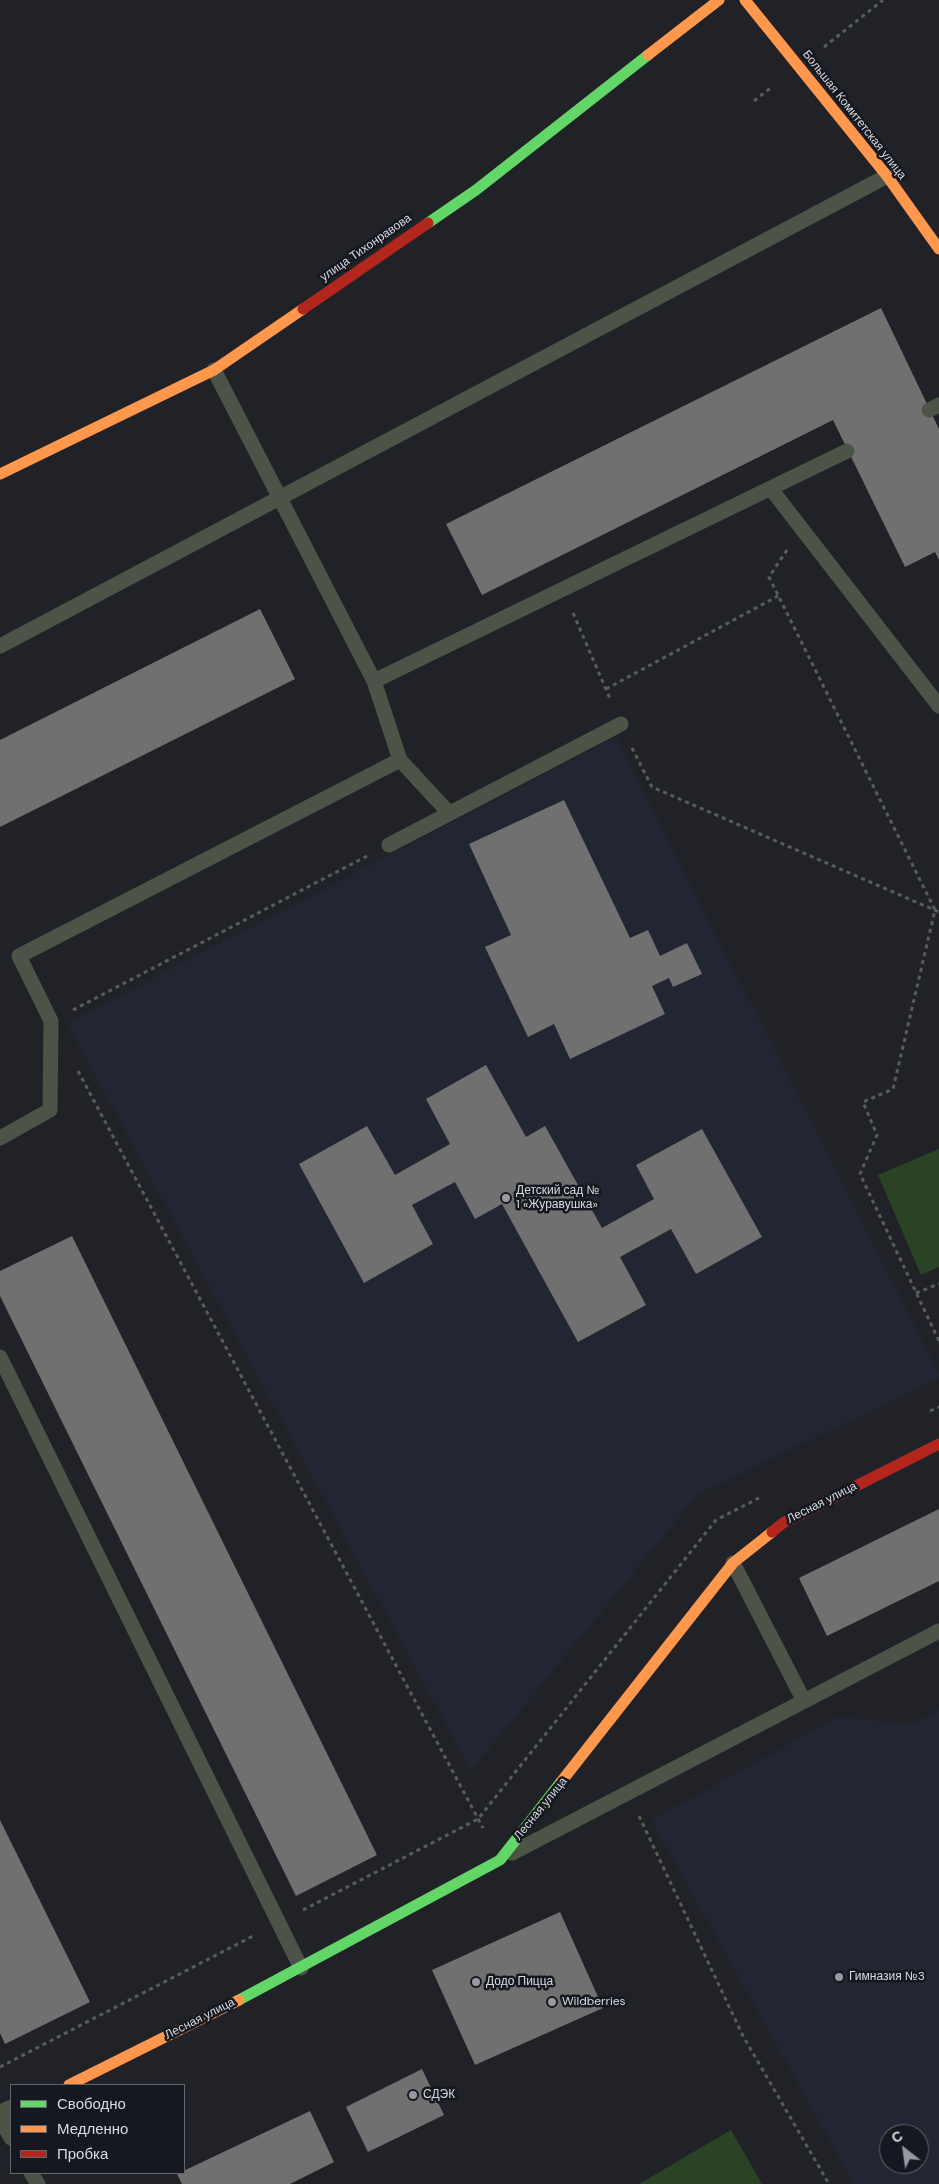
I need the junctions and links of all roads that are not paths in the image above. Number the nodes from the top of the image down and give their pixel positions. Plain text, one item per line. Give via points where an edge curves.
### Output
1 (719, 0) edge
2 (745, 0) edge
3 (886, 176) junction
4 (939, 249) edge
5 (214, 370) junction
6 (847, 451) dead end
7 (0, 474) edge
8 (771, 489) junction
9 (280, 498) junction
10 (0, 646) edge
11 (374, 681) junction
12 (939, 706) edge
13 (621, 724) road end
14 (400, 760) junction
15 (449, 814) junction
16 (389, 845) road end
17 (0, 1138) edge
18 (0, 1357) edge
19 (939, 1444) edge
20 (733, 1563) junction
21 (939, 1631) edge
22 (804, 1701) junction
23 (500, 1860) junction
24 (301, 1968) junction
25 (71, 2084) edge

1 - 5 street, улица Тихонравова via 476,190
2 - 3 street, Большая Комитетская улица
3 - 4 street, Большая Комитетская улица
3 - 9 lane
5 - 7 street, улица Тихонравова
5 - 9 lane
6 - 8 lane
8 - 11 lane
8 - 12 lane
9 - 10 lane
9 - 11 lane
11 - 14 lane
13 - 15 lane
14 - 15 lane
14 - 17 lane via 19,956 51,1021 50,1110
15 - 16 lane
18 - 24 lane
19 - 20 street, Лесная улица via 783,1523
20 - 22 lane
20 - 23 street, Лесная улица
21 - 22 lane
22 - 23 lane
23 - 24 street, Лесная улица
24 - 25 street, Лесная улица

